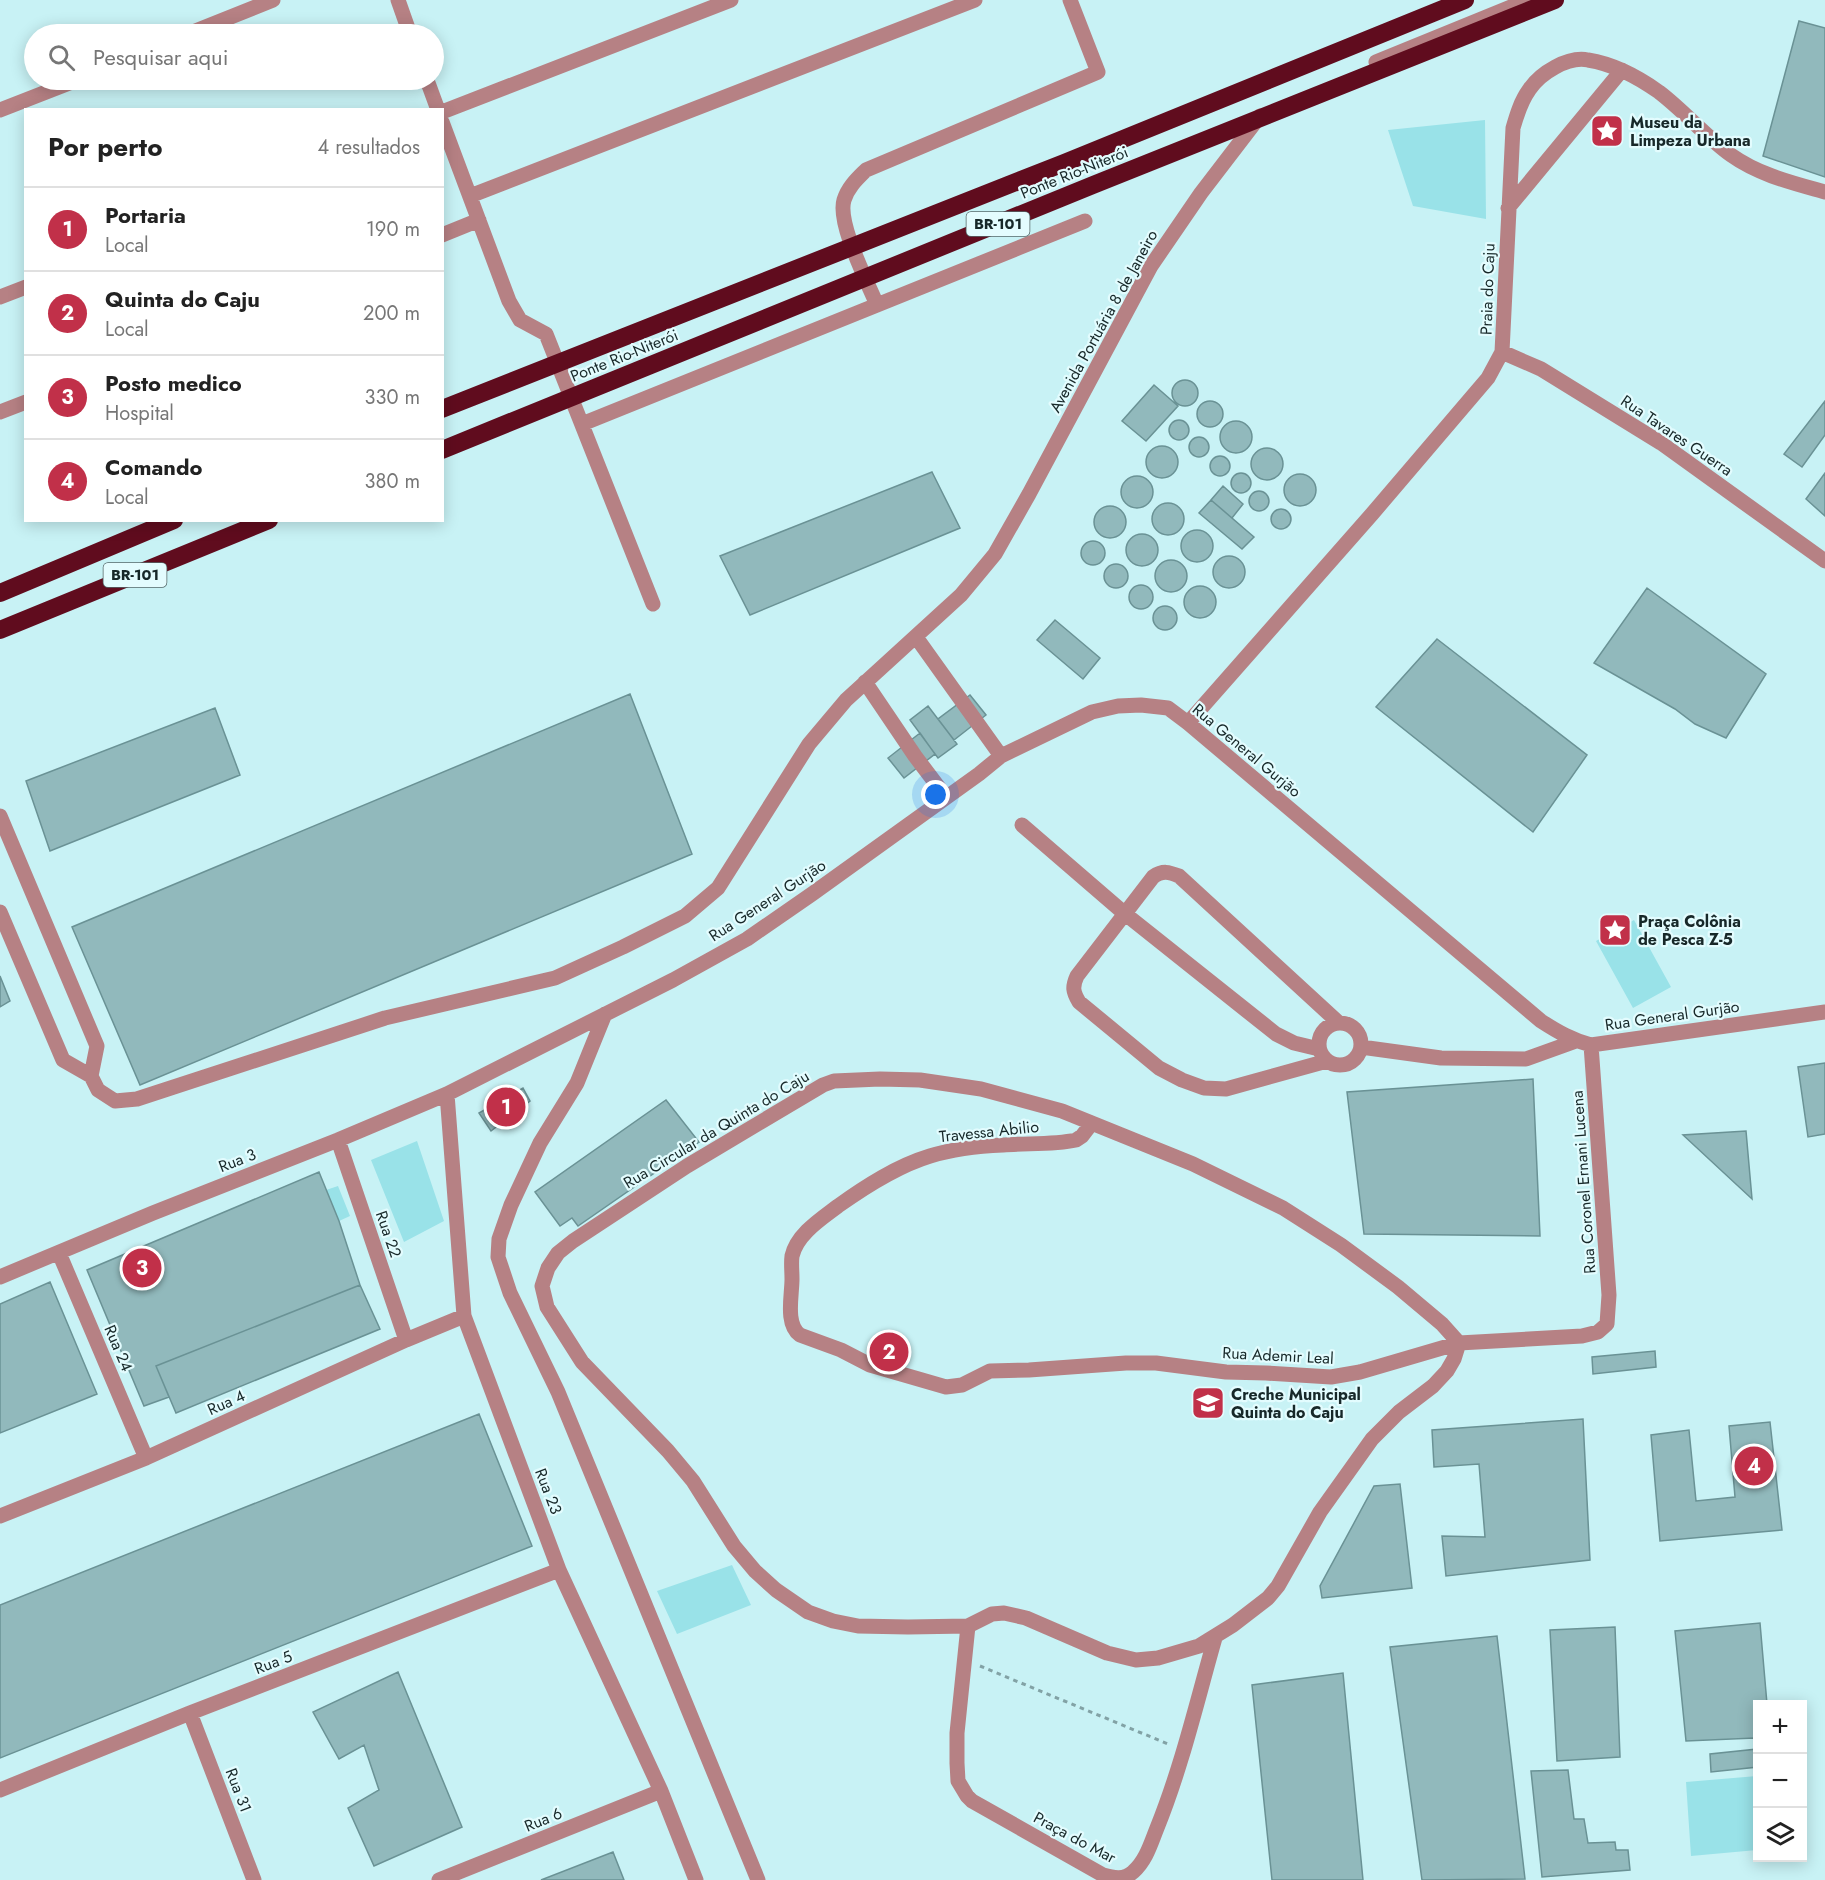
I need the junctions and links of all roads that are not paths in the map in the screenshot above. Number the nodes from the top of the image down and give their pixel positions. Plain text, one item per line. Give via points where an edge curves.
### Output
1 (273, 0) edge
2 (398, 0) edge
3 (731, 0) edge
4 (975, 0) edge
5 (1070, 0) edge
6 (1465, 0) edge
7 (1528, 0) edge
8 (1555, 0) edge
9 (213, 24) edge
10 (406, 24) edge
11 (1622, 70) junction
12 (52, 90) edge
13 (431, 90) edge
14 (437, 108) edge
15 (0, 111) edge
16 (444, 121) edge
17 (444, 124) edge
18 (1825, 192) edge
19 (470, 196) junction
20 (1508, 208) junction
21 (479, 220) junction
22 (1085, 221) dead end
23 (444, 234) edge
24 (24, 288) edge
25 (0, 297) edge
26 (876, 305) junction
27 (1502, 352) junction
28 (24, 403) edge
29 (444, 408) edge
30 (0, 412) edge
31 (582, 424) junction
32 (444, 449) edge
33 (169, 522) edge
34 (264, 522) edge
35 (1825, 561) edge
36 (0, 593) edge
37 (653, 604) dead end
38 (0, 630) edge
39 (916, 637) junction
40 (865, 682) junction
41 (1188, 723) junction
42 (1001, 756) junction
43 (946, 797) junction
44 (0, 816) edge
45 (1022, 825) dead end
46 (0, 912) edge
47 (1124, 913) junction
48 (1825, 1012) edge
49 (605, 1014) junction
50 (1339, 1023) junction
51 (1584, 1043) junction
52 (1361, 1047) junction
53 (1323, 1055) junction
54 (487, 1075) joint
55 (91, 1076) junction
56 (447, 1094) junction
57 (1092, 1123) junction
58 (338, 1140) junction
59 (59, 1253) junction
60 (0, 1277) edge
61 (464, 1316) junction
62 (1609, 1316) joint
63 (806, 1337) joint
64 (406, 1340) junction
65 (1459, 1343) junction
66 (146, 1458) junction
67 (0, 1516) edge
68 (559, 1570) junction
69 (969, 1626) junction
70 (1215, 1638) junction
71 (190, 1713) junction
72 (0, 1790) edge
73 (661, 1791) junction
74 (254, 1880) edge
75 (439, 1880) edge
76 (696, 1880) edge
77 (758, 1880) edge

1 - 9 street
2 - 10 street
3 - 16 street
4 - 19 street
5 - 26 street via 1098,72 866,170 852,183 843,201 844,224
6 - 29 highway, Ponte Rio-Niterói / BR-101, bridge
7 - 39 street, Avenida Portuária 8 de Janeiro via 1269,106 1201,193 1151,266 995,554 961,595
8 - 32 highway, Ponte Rio-Niterói / BR-101, bridge
11 - 18 street, Praia do Caju via 1659,92 1731,155 1773,177
11 - 20 street
11 - 20 street, Praia do Caju via 1586,59 1565,63 1544,73 1530,88 1513,128
12 - 15 street
13 - 14 street
17 - 19 street
19 - 21 street
20 - 27 street, Praia do Caju
21 - 23 street
21 - 31 street via 508,301 520,320 546,334
22 - 26 street
24 - 25 street
26 - 31 street
27 - 35 street, Rua Tavares Guerra via 1541,369 1661,443
27 - 41 street, Praia do Caju via 1488,378
28 - 30 street
31 - 37 street
33 - 36 highway, BR-101
34 - 38 highway, BR-101
39 - 40 street, Avenida Portuária 8 de Janeiro
39 - 42 street
40 - 43 street
40 - 55 street, Avenida Portuária 8 de Janeiro via 809,744 718,888 685,916 623,948 555,978 385,1018 137,1099 115,1101 98,1090
41 - 42 street, Rua General Gurjão via 1168,708 1118,706 1092,712
41 - 51 street, Rua General Gurjão via 1541,1021
42 - 43 street, Rua General Gurjão
43 - 49 street, Rua General Gurjão via 747,939
44 - 55 street via 97,1046
45 - 47 street
46 - 55 street, Avenida Portuária 8 de Janeiro via 63,1060
47 - 50 street via 1160,872 1179,876
47 - 53 street via 1276,1034
47 - 53 street via 1077,976 1074,993 1079,1002 1159,1068 1204,1088 1226,1089
48 - 51 street, Rua General Gurjão
49 - 54 street, Rua General Gurjão
49 - 77 street via 577,1083 540,1143 511,1205 498,1257 510,1293 558,1392
50 - 52 street via 1358,1032
50 - 53 street via 1321,1034
51 - 52 street via 1526,1059 1441,1058
51 - 62 street, Rua Coronel Ernani Lucena
52 - 53 street via 1348,1064 1334,1064
54 - 56 street, Rua 3
56 - 58 street, Rua 3
56 - 61 street, Rua 23
57 - 63 street, Travessa Abilio via 1076,1140 986,1146 932,1155 887,1175 823,1218 800,1239 792,1257 792,1327
57 - 65 street, Rua Circular da Quinta do Caju via 1193,1164 1283,1208 1398,1287
57 - 69 street, Rua Circular da Quinta do Caju via 981,1089 920,1080 834,1081 802,1096 687,1166 573,1241 558,1253 542,1286 547,1307 582,1362 668,1451 693,1481 734,1546 776,1590 808,1612 858,1626
58 - 59 street, Rua 3
58 - 64 street, Rua 22
59 - 60 street, Rua 3
59 - 66 street, Rua 24
61 - 64 street, Rua 4
61 - 68 street, Rua 23
62 - 65 street, Rua Ademir Leal via 1598,1332 1582,1336
63 - 65 street, Rua Ademir Leal via 870,1365 954,1387 990,1371 1126,1363 1337,1377
64 - 66 street, Rua 4
65 - 70 street, Rua Circular da Quinta do Caju via 1447,1371 1372,1439 1320,1512 1278,1586 1254,1611
66 - 67 street, Rua 4
68 - 71 street, Rua 5
68 - 73 street, Rua 23
69 - 70 street, Rua Circular da Quinta do Caju via 992,1614 1004,1613 1026,1618 1107,1653 1136,1660 1158,1658
69 - 70 street, Praça do Mar via 957,1733 961,1788 972,1801 1103,1875 1115,1878 1132,1873 1147,1854 1166,1806
71 - 72 street, Rua 5
71 - 74 street, Rua 31
73 - 75 street, Rua 6
73 - 76 street, Rua 23

